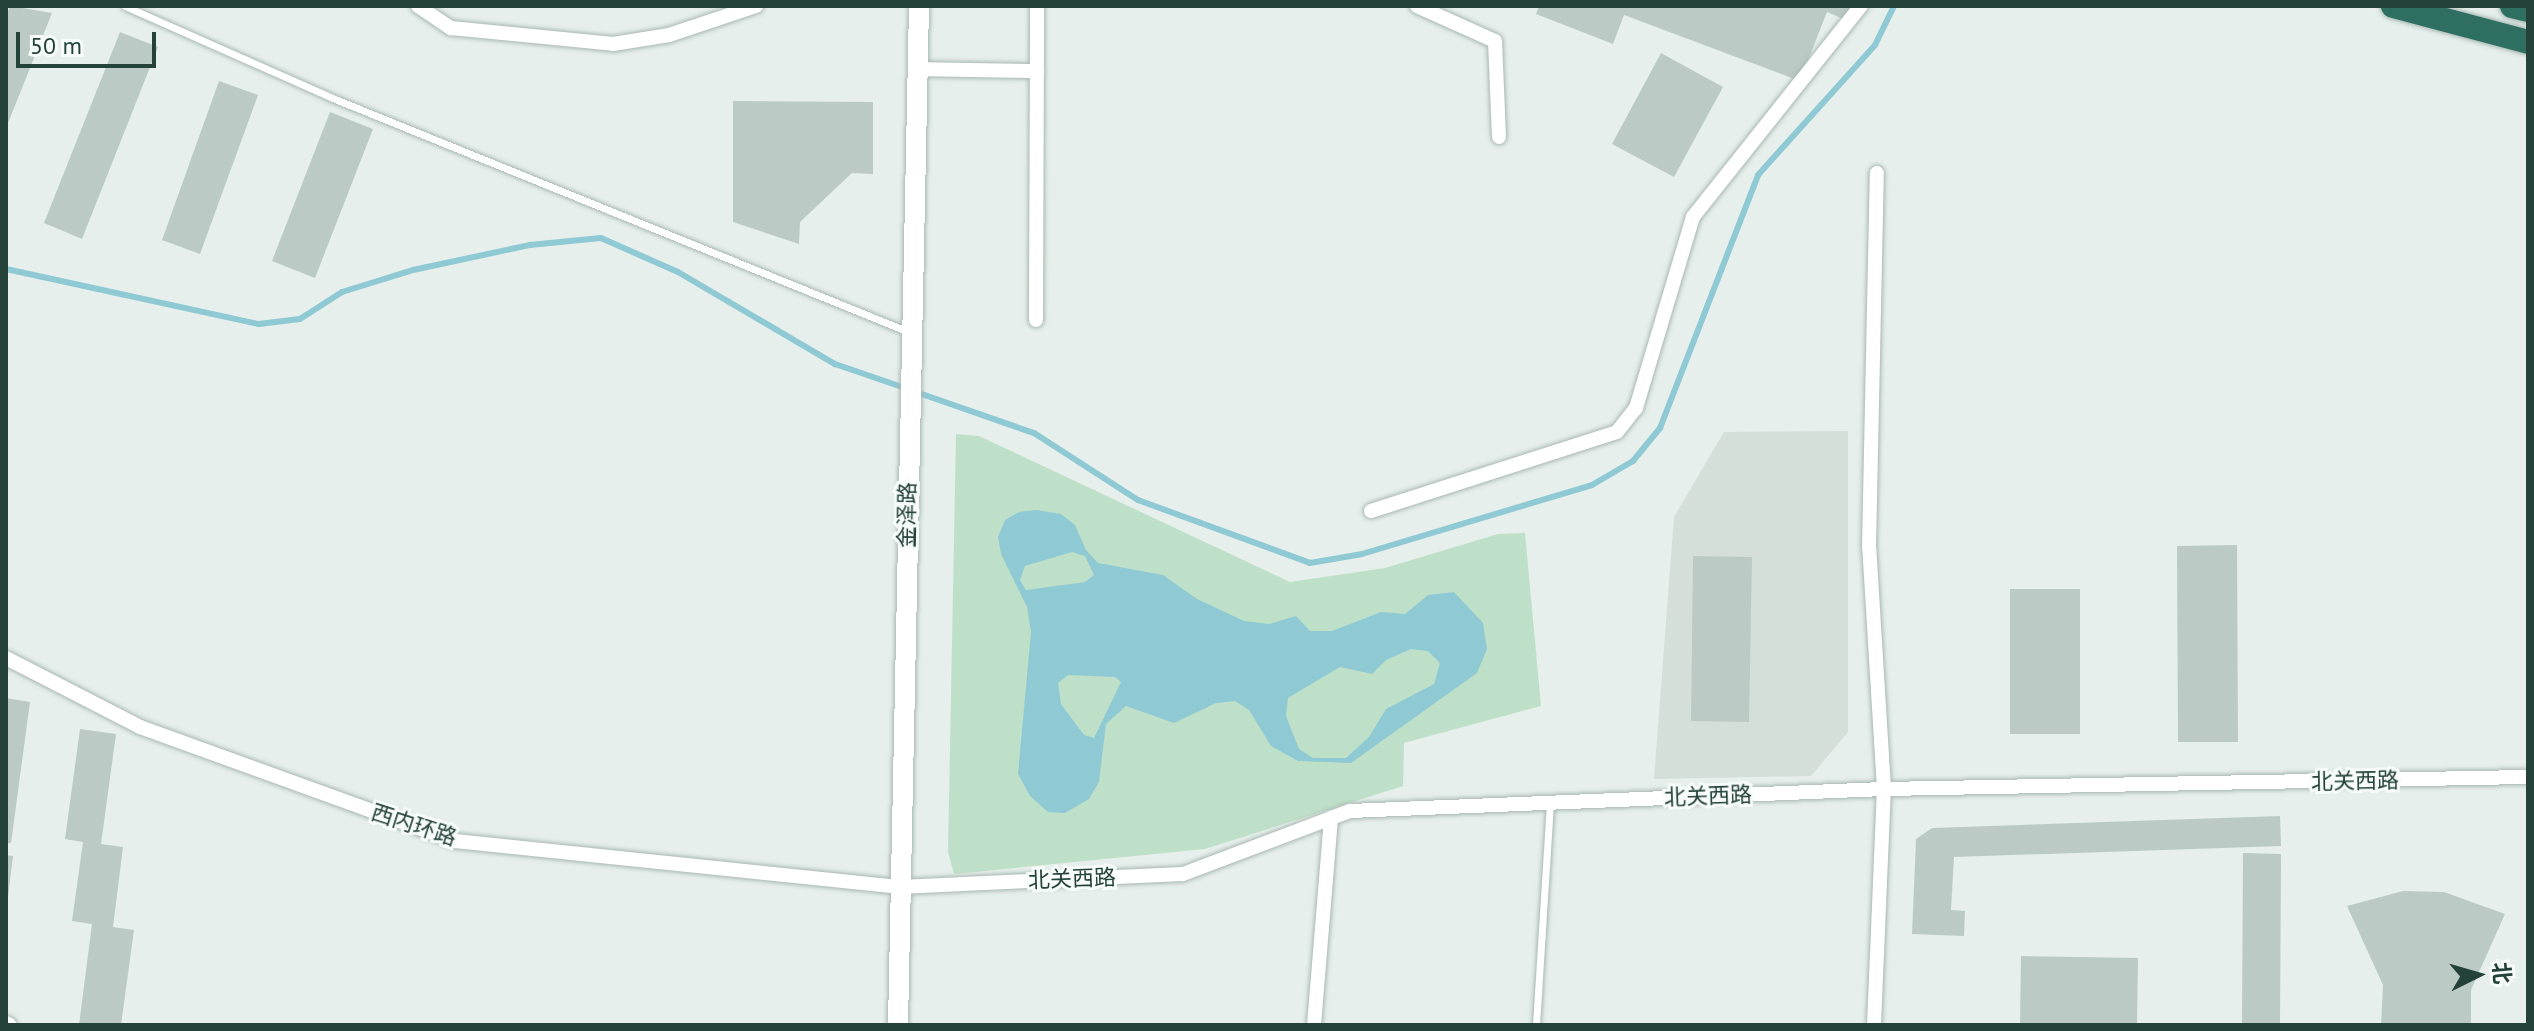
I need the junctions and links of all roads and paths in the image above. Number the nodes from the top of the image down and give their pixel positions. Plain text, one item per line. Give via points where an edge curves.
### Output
1 (125, 6) edge
2 (418, 6) edge
3 (756, 6) edge
4 (919, 6) edge
5 (1037, 6) edge
6 (1417, 6) edge
7 (1861, 6) edge
8 (2393, 6) edge
9 (2512, 6) edge
10 (2528, 10) edge
11 (2528, 42) edge
12 (918, 69) junction
13 (1037, 71) junction
14 (1499, 137) dead end
15 (1877, 173) dead end
16 (1036, 320) dead end
17 (911, 333) junction
18 (1371, 511) dead end
19 (6, 658) edge
20 (2528, 777) edge
21 (1884, 789) junction
22 (1550, 803) junction
23 (1331, 818) junction
24 (899, 887) junction
25 (898, 1025) edge
26 (1314, 1025) edge
27 (1536, 1025) edge
28 (1874, 1025) edge

1 - 17 lane via 330,97
2 - 3 street via 451,28 613,44 669,35
4 - 12 main road, 金泽路
5 - 13 street
6 - 14 street via 1495,41
7 - 18 street via 1693,217 1636,408 1617,432
8 - 11 highway
9 - 10 highway
12 - 13 street
12 - 17 main road, 金泽路
13 - 16 street
15 - 21 street via 1869,547
17 - 24 main road, 金泽路
19 - 24 street, 西内环路 via 140,727 455,841
20 - 21 street, 北关西路
21 - 22 street, 北关西路
21 - 28 street
22 - 23 street, 北关西路 via 1350,811
22 - 27 lane
23 - 24 street, 北关西路 via 1183,874
23 - 26 street
24 - 25 main road, 金泽路

